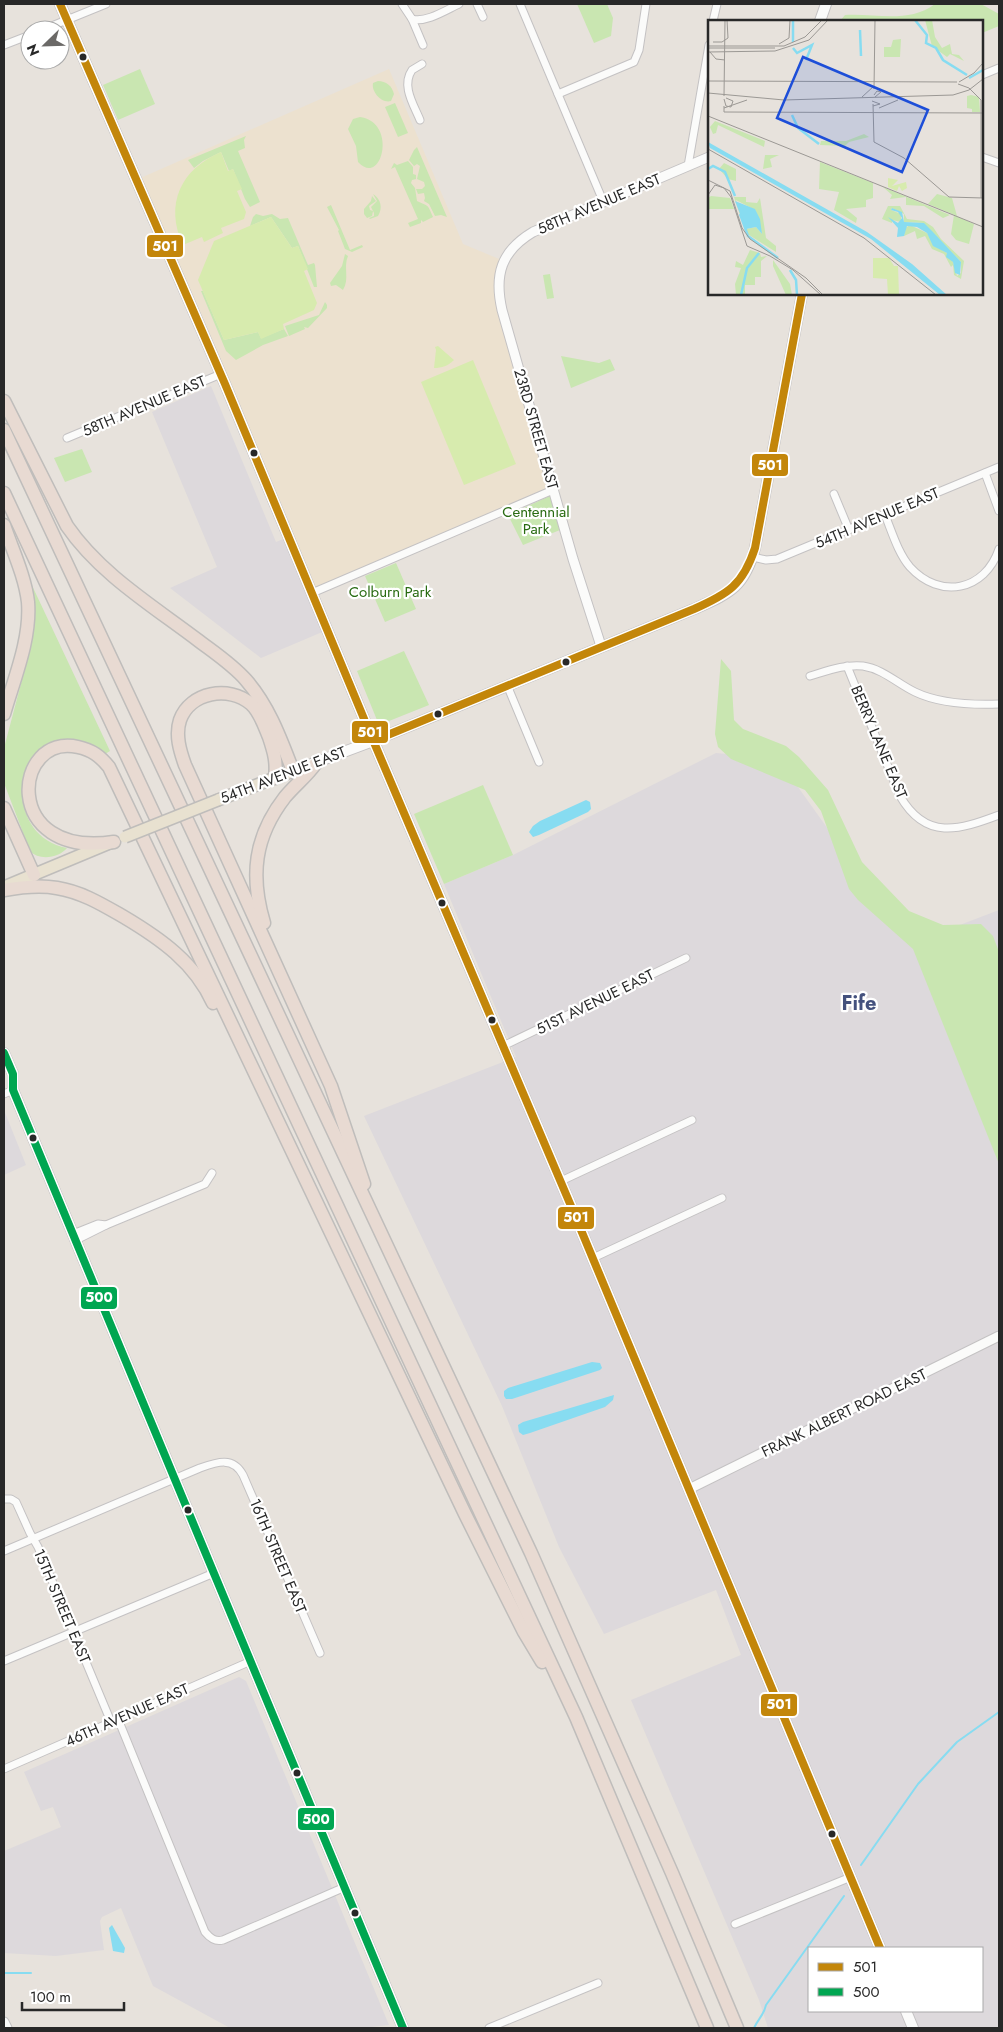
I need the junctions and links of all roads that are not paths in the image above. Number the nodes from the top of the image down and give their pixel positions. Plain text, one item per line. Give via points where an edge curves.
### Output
1 (60, 4) edge
2 (106, 4) edge
3 (402, 4) edge
4 (459, 4) edge
5 (477, 4) edge
6 (520, 4) edge
7 (646, 4) edge
8 (716, 4) edge
9 (826, 4) edge
10 (483, 17) dead end
11 (412, 19) junction
12 (67, 20) joint
13 (714, 20) edge
14 (820, 20) edge
15 (70, 27) edge
16 (20, 39) edge
17 (4, 45) edge
18 (423, 45) dead end
19 (708, 52) edge
20 (422, 64) dead end
21 (999, 68) edge
22 (983, 75) edge
23 (558, 94) junction
24 (420, 120) dead end
25 (983, 157) edge
26 (708, 158) edge
27 (999, 163) edge
28 (688, 166) junction
29 (603, 201) junction
30 (502, 267) joint
31 (802, 295) edge
32 (221, 374) junction
33 (4, 401) edge
34 (4, 430) edge
35 (67, 438) dead end
36 (999, 467) edge
37 (985, 473) junction
38 (554, 490) junction
39 (4, 492) edge
40 (834, 494) dead end
41 (999, 511) edge
42 (885, 514) junction
43 (4, 525) edge
44 (849, 530) junction
45 (999, 549) edge
46 (753, 557) junction
47 (312, 593) junction
48 (601, 646) junction
49 (847, 666) junction
50 (810, 676) dead end
51 (507, 685) junction
52 (999, 704) edge
53 (4, 714) edge
54 (373, 741) junction
55 (539, 762) dead end
56 (316, 763) junction
57 (293, 771) junction
58 (274, 778) junction
59 (4, 808) edge
60 (999, 815) edge
61 (119, 839) junction
62 (34, 875) junction
63 (4, 889) edge
64 (686, 958) dead end
65 (279, 973) junction
66 (503, 1046) junction
67 (4, 1053) edge
68 (4, 1080) edge
69 (8, 1092) edge
70 (692, 1120) dead end
71 (212, 1173) dead end
72 (561, 1181) junction
73 (722, 1198) dead end
74 (382, 1236) junction
75 (74, 1237) junction
76 (593, 1258) junction
77 (370, 1316) junction
78 (999, 1336) edge
79 (175, 1478) junction
80 (689, 1489) junction
81 (4, 1499) edge
82 (33, 1539) junction
83 (4, 1551) edge
84 (214, 1573) junction
85 (74, 1632) junction
86 (320, 1653) dead end
87 (4, 1661) edge
88 (251, 1661) junction
89 (576, 1717) junction
90 (115, 1720) junction
91 (4, 1769) edge
92 (851, 1877) junction
93 (345, 1887) junction
94 (735, 1924) dead end
95 (880, 1947) edge
96 (598, 1983) dead end
97 (906, 2012) edge
98 (4, 2022) edge
99 (6, 2028) edge
100 (403, 2028) edge
101 (490, 2028) edge
102 (707, 2028) edge
103 (737, 2028) edge
104 (913, 2028) edge

1 - 12 main road
2 - 12 street
3 - 11 street
4 - 11 street via 425,19
5 - 10 street
6 - 23 street
7 - 23 street via 634,62
8 - 13 street
9 - 14 main road
11 - 18 street
15 - 32 main road
16 - 17 street
19 - 28 street
20 - 24 street via 412,70 407,82
21 - 22 street
23 - 29 street
25 - 27 street
26 - 28 street, 58TH AVENUE EAST
28 - 29 street, 58TH AVENUE EAST
29 - 30 street, 58TH AVENUE EAST via 526,236 514,247
30 - 38 street, 23RD STREET EAST via 498,289 502,310
31 - 46 main road
32 - 35 street, 58TH AVENUE EAST
32 - 47 main road
33 - 57 highway via 75,538 114,577 246,680 281,738
34 - 74 highway
36 - 37 street, 54TH AVENUE EAST
37 - 41 street
37 - 42 street, 54TH AVENUE EAST
38 - 47 street
38 - 48 street, 23RD STREET EAST
39 - 89 highway
40 - 44 street
42 - 44 street, 54TH AVENUE EAST
42 - 45 street via 910,566 924,579 940,586 956,587 976,580 990,567
43 - 53 highway via 25,590 28,613
44 - 46 street, 54TH AVENUE EAST via 777,559
46 - 48 main road, 54TH AVENUE EAST via 748,571 734,588 720,597
47 - 54 main road
48 - 51 main road, 54TH AVENUE EAST
49 - 50 street
49 - 52 street via 872,668 933,698
49 - 60 street, BERRY LANE EAST via 900,796 912,813 928,825 948,829 966,827
51 - 54 main road, 54TH AVENUE EAST
51 - 55 street
54 - 56 main road, 54TH AVENUE EAST
54 - 66 main road
56 - 57 main road, 54TH AVENUE EAST
56 - 65 highway via 277,809 264,832 256,858 256,896
57 - 58 main road, 54TH AVENUE EAST
58 - 61 main road, 54TH AVENUE EAST, bridge
58 - 65 highway via 276,757 266,728 257,711 244,699 228,693 212,694 196,700 184,713 178,734 185,765
59 - 62 highway
61 - 62 main road, 54TH AVENUE EAST
61 - 77 highway via 98,844 71,842 52,837 36,827 25,808 23,790 30,768 41,756 61,746 74,746 95,753 109,767
62 - 63 main road, 54TH AVENUE EAST
63 - 77 highway via 46,887 87,897 156,936 186,963 211,998 304,1194
64 - 66 street, 51ST AVENUE EAST
65 - 74 highway via 331,1086
66 - 72 main road
67 - 69 main road via 13,1074
68 - 69 main road
69 - 75 main road
70 - 72 street
71 - 75 street via 205,1184 106,1225 98,1224
72 - 76 main road
73 - 76 street
74 - 103 highway via 531,1553
75 - 79 main road
76 - 80 main road
77 - 89 highway via 524,1632
78 - 80 street, FRANK ALBERT ROAD EAST
79 - 82 street
79 - 84 main road
79 - 86 street, 16TH STREET EAST via 214,1463 231,1462 238,1467
80 - 92 main road
81 - 82 street, 15TH STREET EAST via 16,1502
82 - 83 street
82 - 85 street, 15TH STREET EAST
84 - 85 street
84 - 88 main road
85 - 87 street
85 - 90 street, 15TH STREET EAST
88 - 90 street, 46TH AVENUE EAST
88 - 93 main road
89 - 102 highway
90 - 91 street, 46TH AVENUE EAST
90 - 93 street, 15TH STREET EAST via 205,1932 213,1939 223,1940
92 - 94 street
92 - 95 main road
93 - 100 main road
96 - 101 street
97 - 104 main road
98 - 99 street

